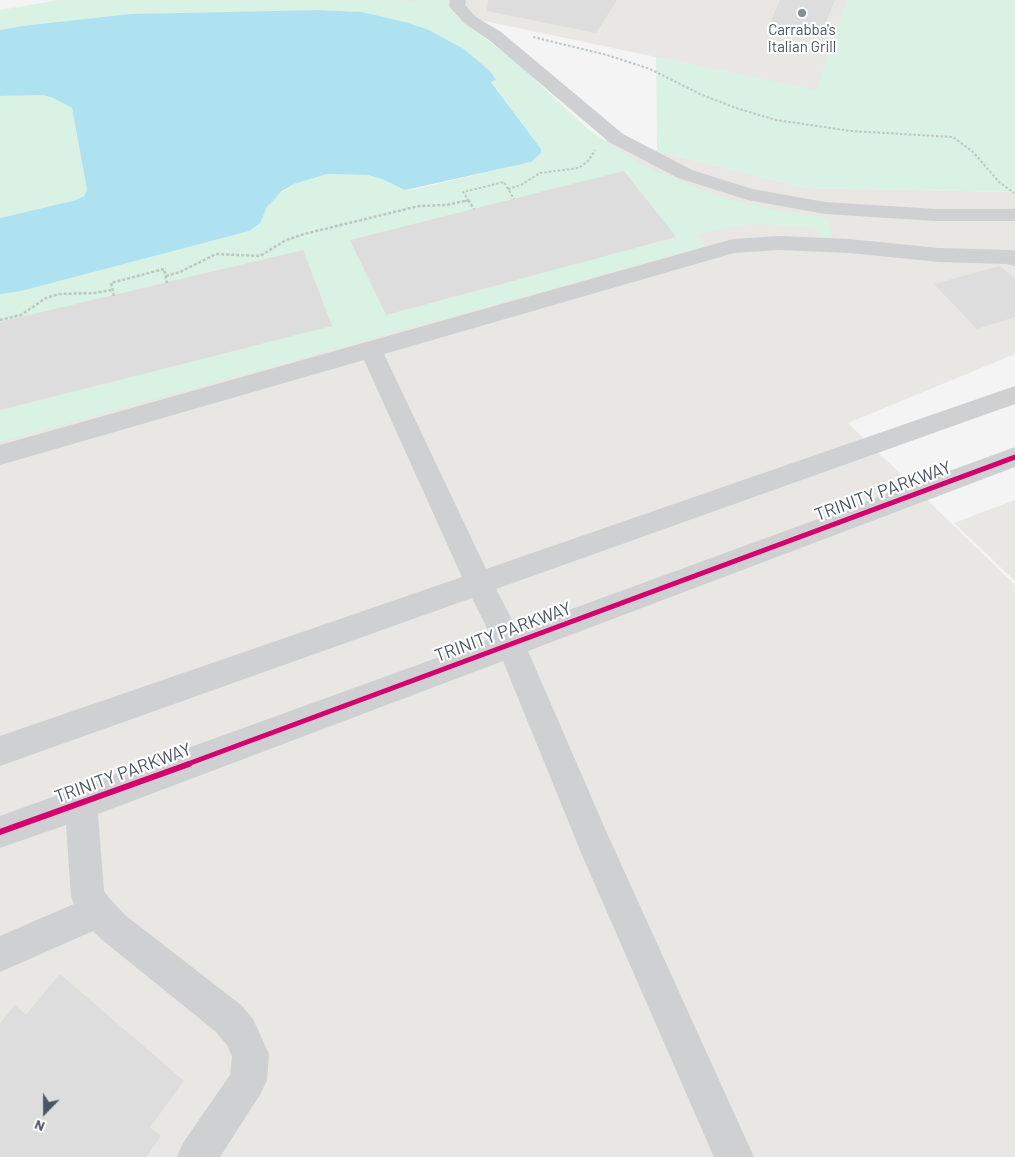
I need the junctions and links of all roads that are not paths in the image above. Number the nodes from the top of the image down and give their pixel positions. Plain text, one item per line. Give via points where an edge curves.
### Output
1 (458, 0) edge
2 (1015, 214) edge
3 (1015, 259) edge
4 (371, 350) junction
5 (1015, 395) edge
6 (0, 455) edge
7 (1015, 457) edge
8 (479, 584) junction
9 (510, 644) junction
10 (0, 751) edge
11 (81, 804) junction
12 (0, 832) edge
13 (98, 911) junction
14 (0, 954) edge
15 (197, 1157) edge
16 (734, 1157) edge

1 - 2 street via 457,6 470,20 495,36 616,138 685,174 748,194 808,206 936,215
3 - 4 street via 842,245 780,243 733,246
4 - 6 street
4 - 8 street
5 - 8 street
7 - 9 street, TRINITY PARKWAY
8 - 9 street
8 - 10 street
9 - 11 street, TRINITY PARKWAY
9 - 16 street via 594,843
11 - 12 street, TRINITY PARKWAY
11 - 13 street via 88,896
13 - 14 street
13 - 15 street via 113,927 228,1018 240,1032 251,1054 248,1080

